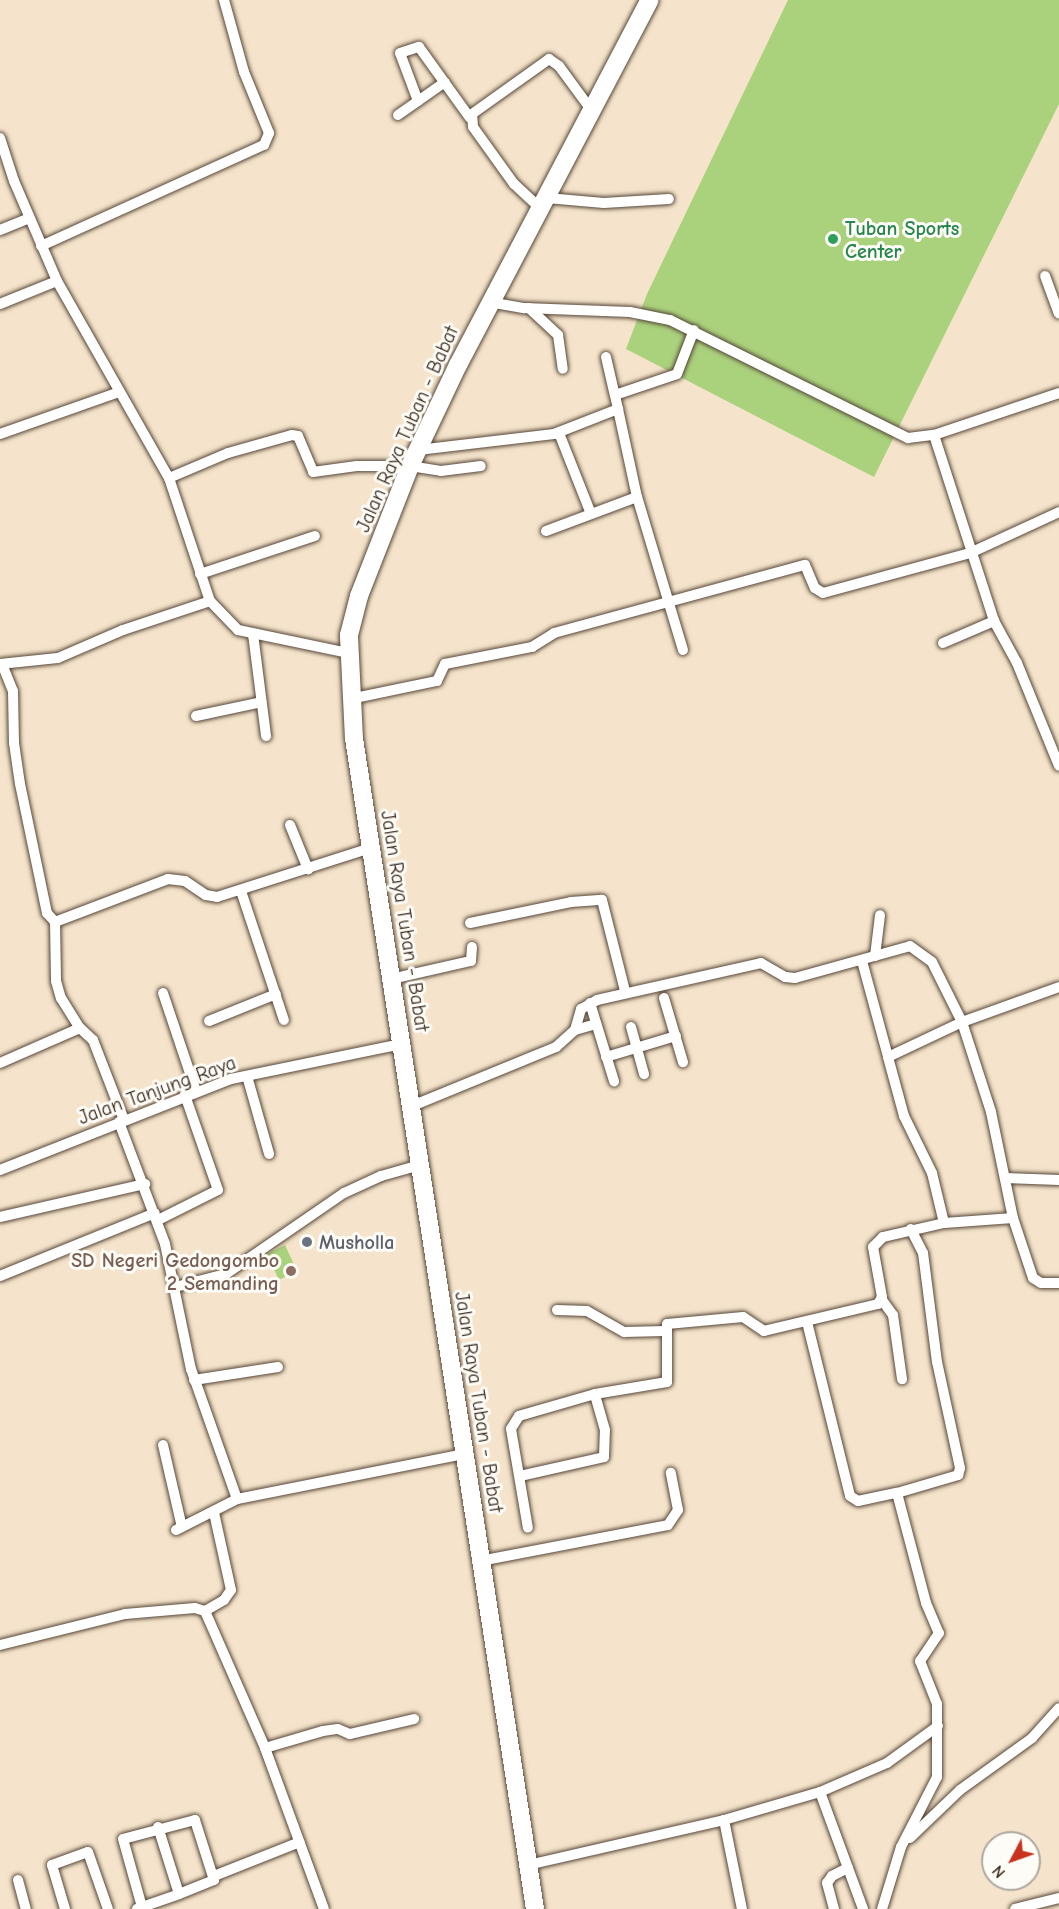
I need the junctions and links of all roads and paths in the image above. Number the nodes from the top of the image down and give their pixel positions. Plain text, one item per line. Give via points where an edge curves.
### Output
1 (224, 0) edge
2 (650, 0) edge
3 (445, 82) junction
4 (418, 101) junction
5 (592, 111) junction
6 (398, 115) dead end
7 (470, 118) junction
8 (0, 138) edge
9 (669, 199) dead end
10 (544, 203) junction
11 (29, 218) junction
12 (0, 230) edge
13 (41, 246) junction
14 (1045, 276) dead end
15 (57, 281) junction
16 (489, 302) junction
17 (0, 304) edge
18 (529, 308) junction
19 (1059, 314) edge
20 (694, 330) junction
21 (606, 357) dead end
22 (563, 369) dead end
23 (119, 392) junction
24 (1059, 393) edge
25 (615, 395) junction
26 (618, 409) junction
27 (559, 433) junction
28 (0, 434) edge
29 (934, 435) junction
30 (414, 458) junction
31 (481, 466) dead end
32 (169, 478) junction
33 (637, 497) junction
34 (1059, 512) edge
35 (591, 514) junction
36 (546, 531) dead end
37 (315, 536) dead end
38 (970, 553) junction
39 (200, 574) junction
40 (666, 600) junction
41 (210, 602) junction
42 (994, 621) junction
43 (253, 634) junction
44 (943, 644) dead end
45 (683, 650) dead end
46 (348, 653) junction
47 (1, 664) edge
48 (350, 699) junction
49 (262, 702) junction
50 (196, 716) dead end
51 (266, 736) dead end
52 (1059, 766) edge
53 (290, 825) dead end
54 (371, 848) junction
55 (308, 869) junction
56 (241, 891) junction
57 (880, 915) dead end
58 (55, 922) junction
59 (470, 923) dead end
60 (472, 947) dead end
61 (875, 956) junction
62 (862, 961) junction
63 (391, 979) junction
64 (1059, 987) edge
65 (625, 991) junction
66 (163, 993) dead end
67 (276, 994) junction
68 (664, 998) dead end
69 (590, 1003) junction
70 (284, 1020) dead end
71 (209, 1021) dead end
72 (962, 1022) junction
73 (596, 1024) junction
74 (630, 1027) dead end
75 (80, 1028) junction
76 (574, 1030) junction
77 (675, 1036) junction
78 (401, 1044) junction
79 (637, 1048) junction
80 (606, 1057) junction
81 (888, 1057) junction
82 (683, 1062) dead end
83 (0, 1064) edge
84 (644, 1074) dead end
85 (247, 1076) junction
86 (614, 1081) dead end
87 (196, 1091) junction
88 (185, 1095) junction
89 (412, 1106) junction
90 (121, 1121) junction
91 (269, 1154) dead end
92 (420, 1165) junction
93 (0, 1170) edge
94 (1005, 1178) junction
95 (1059, 1180) edge
96 (145, 1184) junction
97 (0, 1217) edge
98 (157, 1217) junction
99 (1013, 1218) junction
100 (944, 1223) junction
101 (911, 1229) junction
102 (0, 1276) edge
103 (1059, 1282) edge
104 (175, 1287) junction
105 (882, 1300) junction
106 (557, 1310) dead end
107 (807, 1322) junction
108 (665, 1331) junction
109 (278, 1367) dead end
110 (902, 1379) dead end
111 (194, 1380) junction
112 (595, 1394) junction
113 (163, 1445) dead end
114 (464, 1454) junction
115 (670, 1473) dead end
116 (520, 1476) junction
117 (897, 1493) junction
118 (237, 1499) junction
119 (214, 1513) junction
120 (528, 1528) dead end
121 (480, 1561) junction
122 (205, 1611) junction
123 (0, 1645) edge
124 (1059, 1708) edge
125 (414, 1719) dead end
126 (938, 1726) junction
127 (265, 1748) junction
128 (820, 1792) junction
129 (724, 1820) junction
130 (158, 1827) junction
131 (300, 1842) junction
132 (901, 1847) junction
133 (528, 1865) junction
134 (848, 1868) junction
135 (213, 1876) junction
136 (18, 1880) dead end
137 (179, 1894) junction
138 (1059, 1898) edge
139 (139, 1908) edge
140 (26, 1909) edge
141 (65, 1909) edge
142 (108, 1909) edge
143 (324, 1909) edge
144 (535, 1909) edge
145 (742, 1909) edge
146 (834, 1909) edge
147 (863, 1909) edge
148 (882, 1909) edge
149 (1015, 1909) edge

1 - 13 street via 244,72 269,133 264,144
2 - 5 highway, Jalan Raya Tuban - Babat
3 - 4 street
3 - 4 street via 422,48 400,53
3 - 7 street
4 - 6 street
5 - 7 street via 549,59
5 - 10 highway, Jalan Raya Tuban - Babat
7 - 10 street via 514,184
8 - 11 street
9 - 10 street
10 - 16 highway, Jalan Raya Tuban - Babat
11 - 12 street
11 - 13 street
13 - 15 street
14 - 19 street
15 - 17 street
15 - 23 street
16 - 18 street
16 - 30 highway, Jalan Raya Tuban - Babat
18 - 20 street via 650,314
18 - 22 street via 558,335
20 - 25 street via 677,374
20 - 29 street via 908,438
21 - 25 street
23 - 28 street
23 - 32 street
24 - 29 street
25 - 26 street
26 - 27 street
26 - 33 street
27 - 30 street
27 - 35 street
29 - 38 street
30 - 31 street via 441,471
30 - 32 street via 313,472 301,441 292,435 228,453
30 - 46 highway, Jalan Raya Tuban - Babat via 359,596
32 - 39 street
33 - 35 street
33 - 40 street
34 - 38 street
35 - 36 street
37 - 39 street
38 - 40 street via 823,593 815,588 805,565
38 - 42 street
39 - 41 street
40 - 45 street
40 - 48 street via 554,633 532,647 445,664 437,681
41 - 43 street via 225,619
41 - 47 street via 123,630 58,658
42 - 44 street
42 - 52 street via 1017,663
43 - 46 street
43 - 49 street
46 - 48 highway, Jalan Raya Tuban - Babat
47 - 58 street via 13,691 14,743 22,795 47,913
48 - 54 highway, Jalan Raya Tuban - Babat
49 - 50 street
49 - 51 street
53 - 55 street
54 - 55 street
54 - 63 highway, Jalan Raya Tuban - Babat
55 - 56 street
56 - 58 street via 211,897 191,883 168,879
56 - 67 street
57 - 61 street
58 - 75 street via 56,981 61,998
59 - 65 street via 571,902 602,900
60 - 63 street via 471,961
61 - 62 street
61 - 72 street via 910,946 926,954
62 - 65 street via 789,979 766,964 755,963
62 - 81 street
63 - 78 highway, Jalan Raya Tuban - Babat
64 - 72 street
65 - 69 street
66 - 87 street
67 - 70 street
67 - 71 street
68 - 77 street
69 - 73 street
69 - 76 street via 576,1014
72 - 81 street
72 - 94 street via 991,1112
73 - 76 street
73 - 80 street
74 - 79 street
75 - 83 street
75 - 90 street via 93,1040
76 - 89 street via 546,1051
77 - 79 street
77 - 82 street
78 - 85 street, Jalan Tanjung Raya
78 - 89 highway, Jalan Raya Tuban - Babat
79 - 80 street
79 - 84 street
80 - 86 street
81 - 100 street via 904,1116 932,1173
85 - 87 street, Jalan Tanjung Raya
85 - 91 street
87 - 88 street, Jalan Tanjung Raya
88 - 90 street, Jalan Tanjung Raya
88 - 98 street via 218,1190
89 - 92 highway, Jalan Raya Tuban - Babat
90 - 93 street, Jalan Tanjung Raya
90 - 96 street
92 - 104 street via 381,1176 344,1193 226,1274
92 - 114 highway, Jalan Raya Tuban - Babat
94 - 95 street
94 - 99 street
96 - 97 street
96 - 98 street
98 - 102 street
98 - 104 street
99 - 100 street
99 - 103 street via 1033,1278 1041,1283
100 - 101 street
101 - 105 street via 883,1237 874,1244
101 - 117 street via 923,1253 938,1362 960,1467 958,1475
104 - 111 street
105 - 107 street
105 - 110 street via 894,1315
106 - 108 street via 587,1311 624,1332
107 - 108 street via 759,1330 739,1317 676,1321 667,1324
107 - 117 street via 850,1496 858,1501
108 - 112 street via 667,1382
109 - 111 street
111 - 118 street
112 - 116 street via 515,1419 511,1429
112 - 116 street via 606,1438 604,1457
113 - 119 street via 179,1528
114 - 118 street
114 - 121 highway, Jalan Raya Tuban - Babat
115 - 121 street via 678,1510 668,1525
116 - 120 street
117 - 126 street via 926,1603 938,1631 920,1661 937,1704
118 - 119 street
119 - 122 street via 231,1590 224,1600
121 - 133 highway, Jalan Raya Tuban - Babat
122 - 123 street via 195,1608 125,1614
122 - 127 street
124 - 132 street via 1032,1738 960,1790
125 - 127 street via 350,1734 323,1731
126 - 128 street via 887,1763
126 - 132 street via 935,1785
127 - 131 street
128 - 129 street
128 - 134 street
129 - 133 street
129 - 145 street
130 - 135 street via 195,1821
130 - 137 street
130 - 139 street via 122,1841
131 - 135 street
131 - 143 street
132 - 148 street
133 - 144 highway, Jalan Raya Tuban - Babat
134 - 146 street via 827,1883
134 - 147 street
135 - 137 street via 213,1880
136 - 140 street
137 - 139 street
138 - 149 street
141 - 142 street via 52,1866 87,1852

